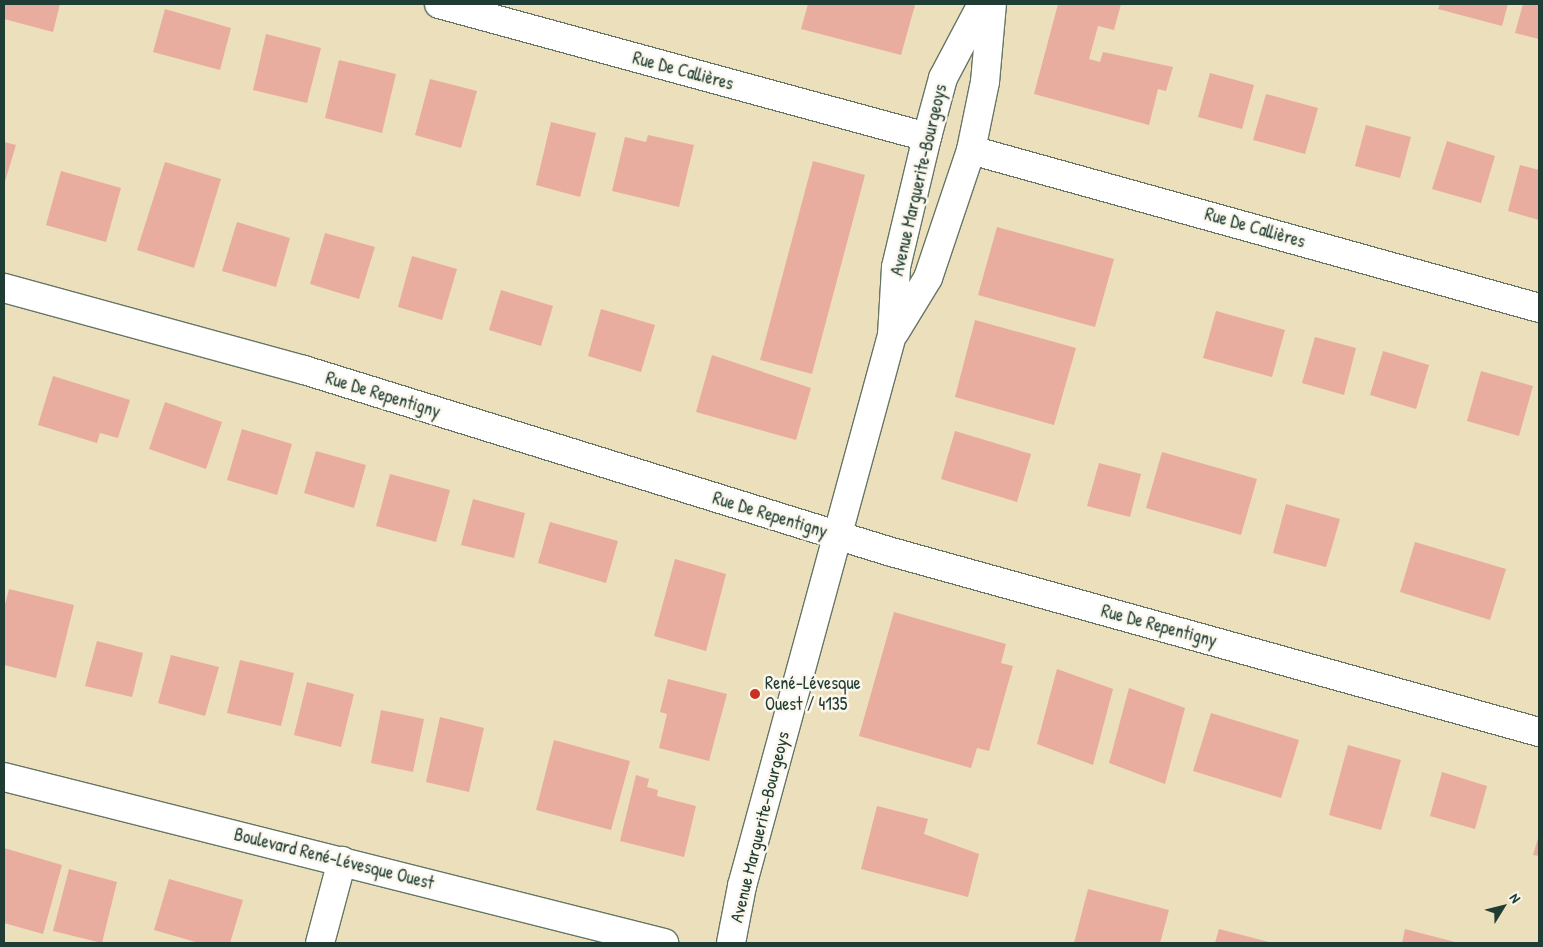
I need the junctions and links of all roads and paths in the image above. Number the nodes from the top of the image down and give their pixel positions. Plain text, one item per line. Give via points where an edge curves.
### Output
1 (439, 4) edge
2 (982, 4) edge
3 (992, 4) edge
4 (926, 137) junction
5 (971, 150) junction
6 (4, 288) edge
7 (1539, 308) edge
8 (892, 335) junction
9 (838, 536) junction
10 (1539, 732) edge
11 (4, 777) edge
12 (342, 861) junction
13 (320, 943) edge
14 (664, 943) edge
15 (731, 943) edge

1 - 4 street, Rue De Callières
2 - 4 street, Avenue Marguerite-Bourgeoys via 943,78
3 - 5 street, Avenue Marguerite-Bourgeoys via 985,82
4 - 8 street, Avenue Marguerite-Bourgeoys via 896,267
5 - 7 street, Rue De Callières
5 - 8 street, Avenue Marguerite-Bourgeoys via 928,278
6 - 9 street, Rue De Repentigny via 304,370
8 - 9 street, Avenue Marguerite-Bourgeoys
9 - 10 street, Rue De Repentigny
9 - 15 street, Avenue Marguerite-Bourgeoys via 742,886
11 - 12 street, Boulevard René-Lévesque Ouest
12 - 13 street
12 - 14 street, Boulevard René-Lévesque Ouest

